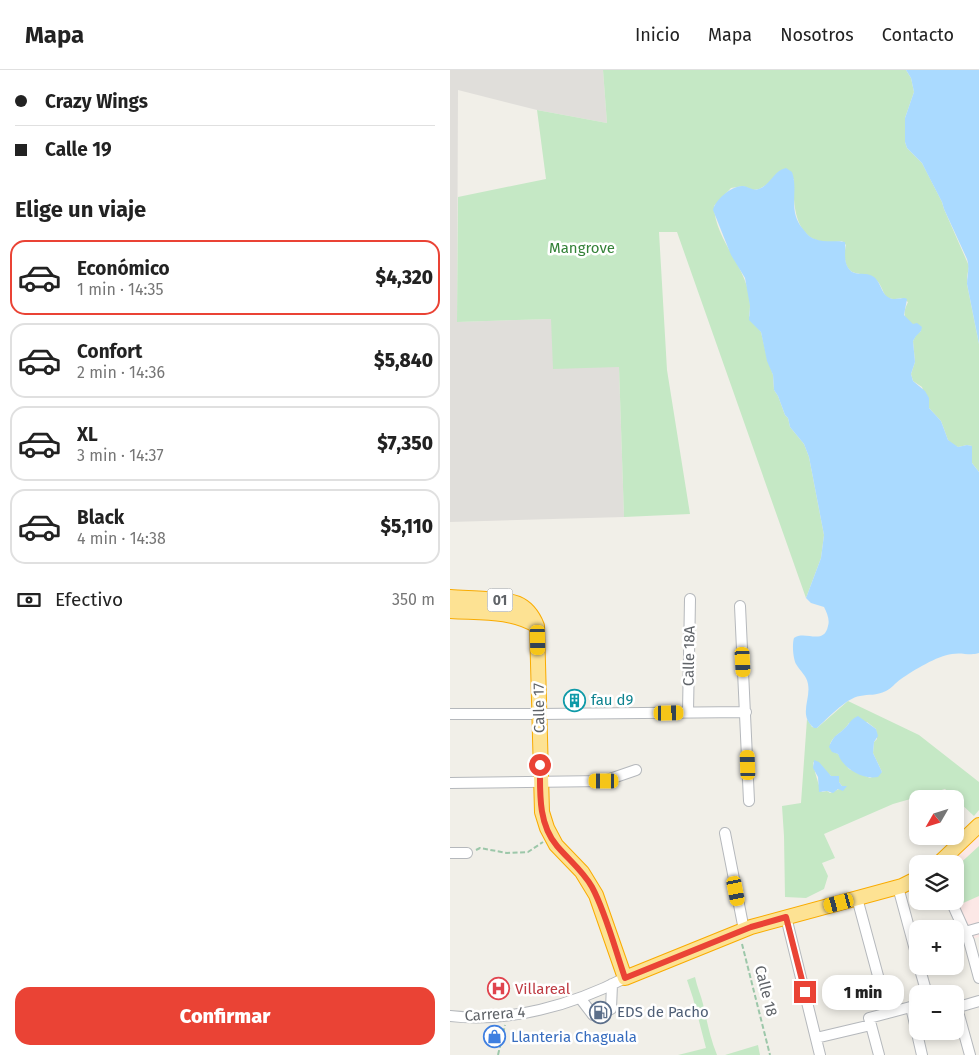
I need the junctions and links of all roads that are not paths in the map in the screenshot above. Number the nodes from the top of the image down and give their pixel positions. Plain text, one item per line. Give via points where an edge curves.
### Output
1 (450, 597) edge
2 (690, 599) dead end
3 (740, 606) dead end
4 (450, 612) edge
5 (537, 626) junction
6 (688, 712) junction
7 (746, 712) junction
8 (450, 714) edge
9 (539, 714) junction
10 (636, 770) dead end
11 (450, 782) edge
12 (540, 782) junction
13 (749, 801) dead end
14 (979, 824) edge
15 (726, 833) dead end
16 (450, 853) edge
17 (467, 853) road end
18 (947, 855) edge
19 (909, 882) edge
20 (898, 887) junction
21 (857, 898) junction
22 (955, 910) edge
23 (786, 917) junction
24 (909, 927) edge
25 (979, 928) edge
26 (741, 931) junction
27 (965, 932) junction
28 (625, 978) junction
29 (979, 978) edge
30 (612, 984) junction
31 (580, 998) junction
32 (979, 1001) edge
33 (964, 1006) edge
34 (909, 1007) edge
35 (888, 1013) junction
36 (450, 1016) edge
37 (871, 1025) junction
38 (964, 1035) edge
39 (816, 1038) junction
40 (920, 1040) edge
41 (820, 1055) edge
42 (878, 1055) edge
43 (922, 1055) edge
44 (970, 1055) edge

1 - 5 highway, 01 via 511,600 531,614
2 - 6 street, Calle 18A
3 - 7 street
4 - 5 highway, 01 via 505,614
5 - 9 highway, Calle 17
6 - 7 street
6 - 9 street
7 - 13 street
8 - 9 street
9 - 12 highway, Calle 17
10 - 12 street via 604,781
11 - 12 street
12 - 28 highway, Calle 17 via 542,812 551,837 582,872 593,890
14 - 18 highway
15 - 26 street
16 - 17 street
19 - 20 highway
20 - 21 highway
20 - 24 street
21 - 23 highway
21 - 35 street
22 - 27 street
23 - 26 highway
23 - 39 street
25 - 27 street
26 - 28 highway
27 - 29 street
28 - 30 street, Carrera 4
30 - 31 street, Carrera 4
30 - 31 street via 611,1009 593,1015
31 - 36 street, Carrera 4 via 507,1015
32 - 33 street
34 - 35 street
35 - 37 street via 869,1018
37 - 39 street
37 - 42 street
38 - 44 street
39 - 41 street
40 - 43 street

